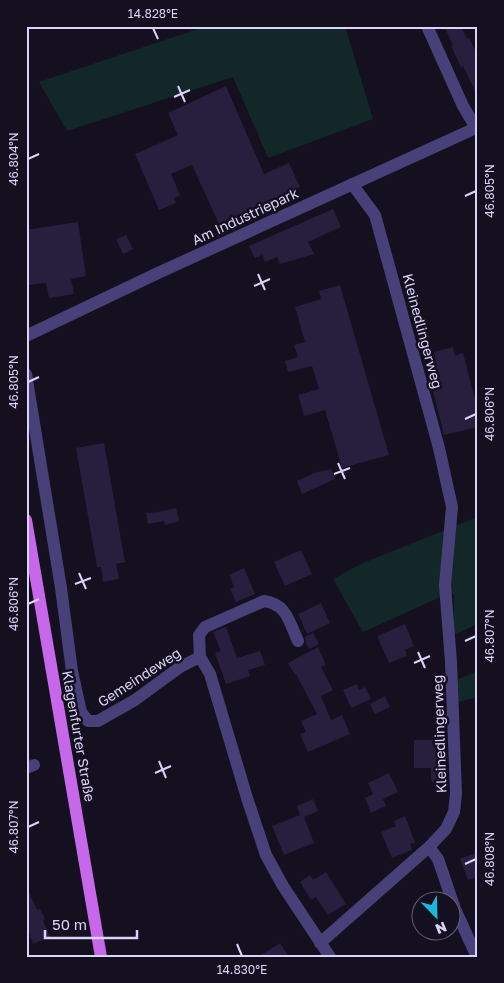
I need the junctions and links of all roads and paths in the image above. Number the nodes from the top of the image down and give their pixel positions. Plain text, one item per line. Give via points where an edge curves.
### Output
1 (427, 26) edge
2 (477, 127) edge
3 (352, 184) junction
4 (26, 336) edge
5 (26, 374) edge
6 (26, 520) edge
7 (298, 641) dead end
8 (200, 657) junction
9 (429, 847) junction
10 (320, 943) junction
11 (101, 957) edge
12 (330, 957) edge
13 (477, 957) edge

1 - 2 street via 463,106
2 - 3 street, Am Industriepark
3 - 4 street, Am Industriepark
3 - 9 street, Kleinedlingerweg via 375,215 452,507 445,585 452,662 456,794 451,821
5 - 8 street, Gemeindeweg via 81,712 88,721 98,721
6 - 11 main road, Klagenfurter Straße
7 - 8 street via 282,607 264,602 205,627 199,635
8 - 10 street, Gemeindeweg via 210,674 266,855
9 - 10 street, Kleinedlingerweg
9 - 13 street via 438,859 455,909
10 - 12 street, Gemeindeweg

